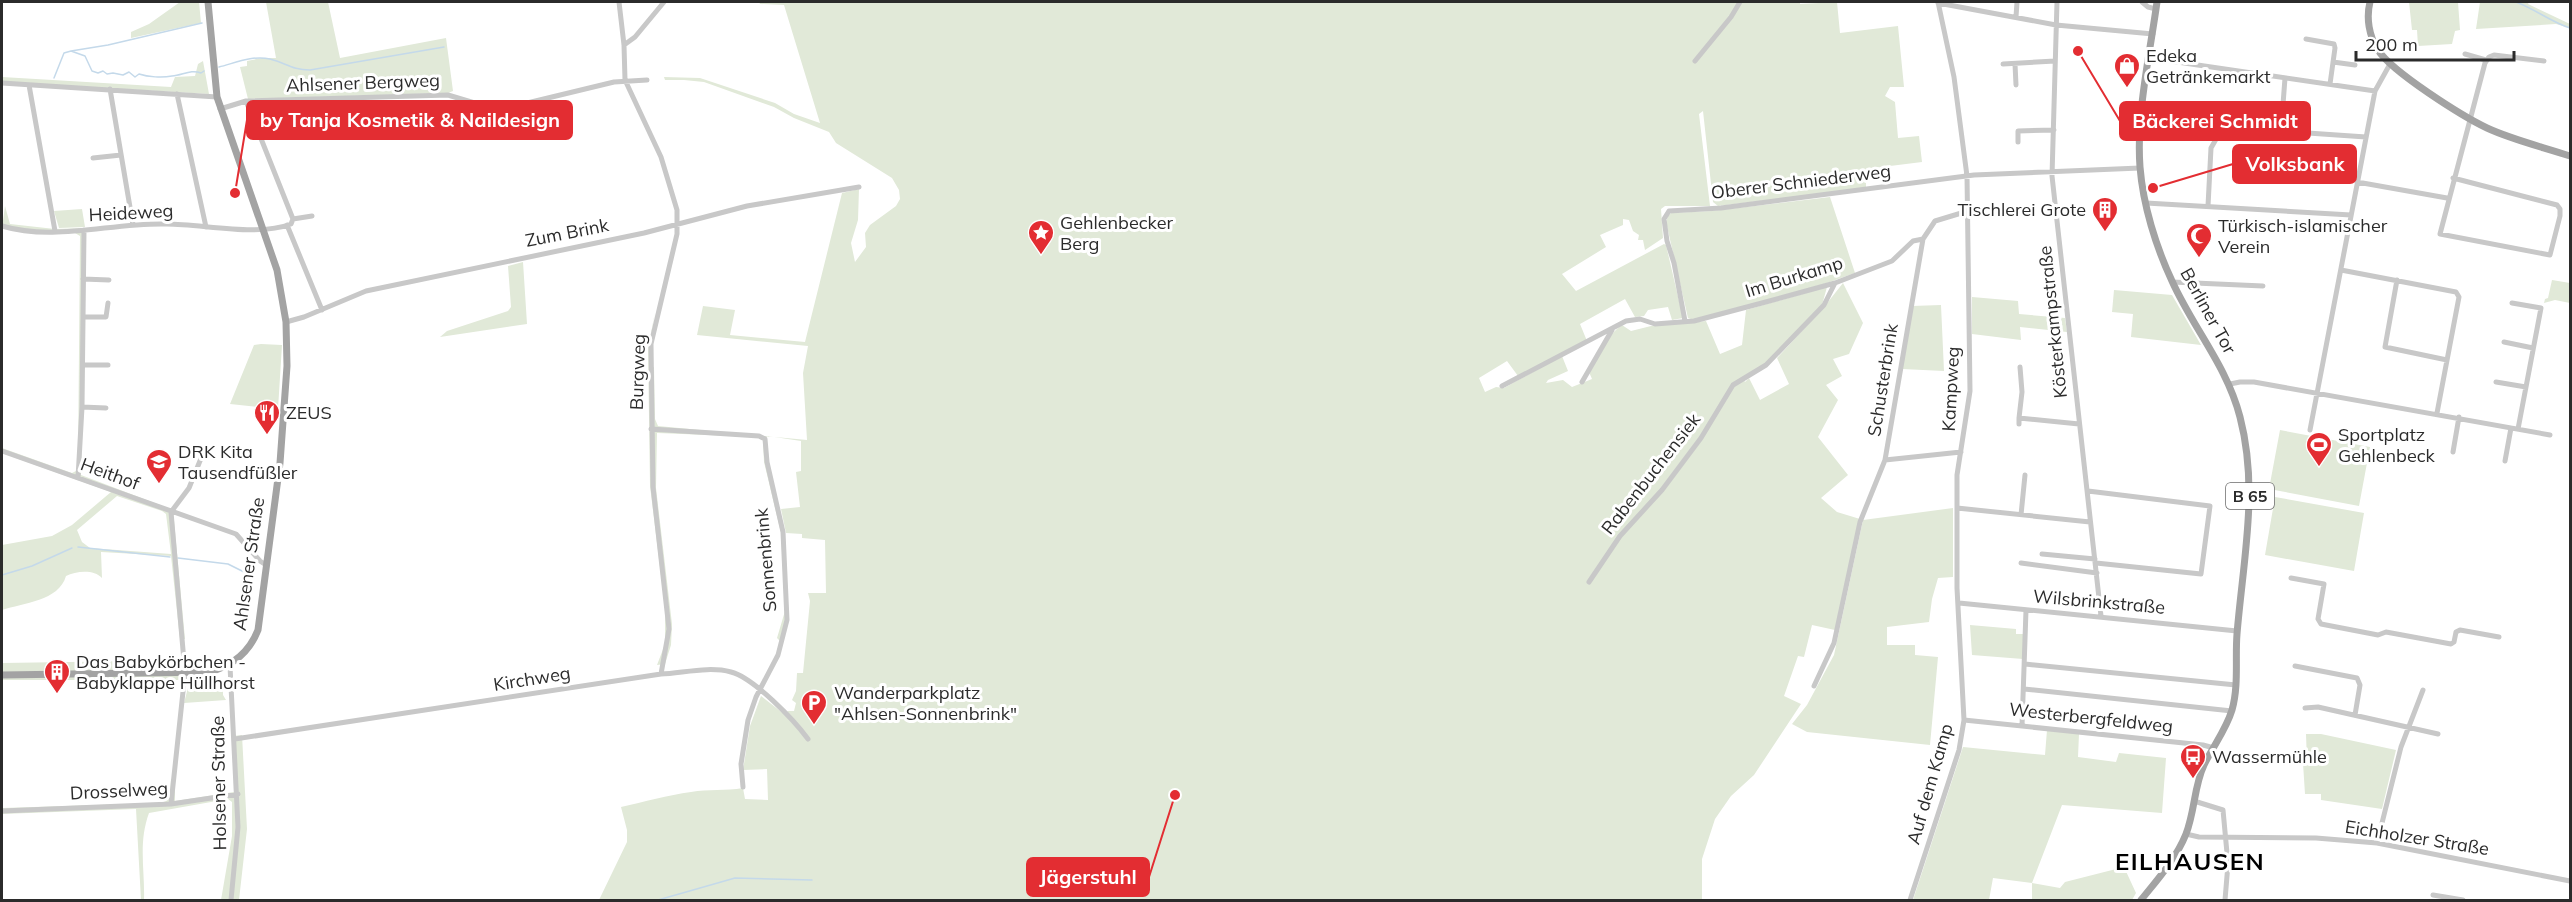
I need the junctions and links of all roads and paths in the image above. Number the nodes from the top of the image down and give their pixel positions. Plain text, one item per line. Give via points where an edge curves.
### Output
1 (208, 2) edge
2 (619, 2) edge
3 (664, 2) edge
4 (1740, 2) edge
5 (1938, 2) edge
6 (2017, 2) edge
7 (2057, 2) edge
8 (2142, 2) edge
9 (2370, 2) edge
10 (2157, 5) edge
11 (2016, 17) junction
12 (2056, 25) junction
13 (2153, 34) junction
14 (2306, 39) dead end
15 (624, 45) junction
16 (2464, 54) dead end
17 (2150, 58) junction
18 (2486, 60) junction
19 (1695, 61) dead end
20 (2055, 61) junction
21 (2544, 61) dead end
22 (2333, 62) junction
23 (2002, 64) dead end
24 (2015, 64) junction
25 (2390, 64) junction
26 (2355, 65) dead end
27 (2285, 78) junction
28 (625, 80) junction
29 (647, 80) dead end
30 (2, 83) edge
31 (2330, 84) junction
32 (29, 85) junction
33 (2016, 85) dead end
34 (110, 89) junction
35 (2375, 91) junction
36 (177, 94) junction
37 (217, 96) junction
38 (246, 101) junction
39 (220, 109) junction
40 (2469, 119) junction
41 (2238, 128) dead end
42 (2250, 129) dead end
43 (2054, 130) junction
44 (2281, 131) junction
45 (2366, 137) junction
46 (2018, 142) dead end
47 (121, 155) junction
48 (2571, 156) edge
49 (93, 158) dead end
50 (2140, 168) junction
51 (2052, 171) junction
52 (1967, 176) junction
53 (2452, 178) junction
54 (2357, 182) junction
55 (859, 187) dead end
56 (2447, 198) junction
57 (2146, 202) junction
58 (2208, 206) junction
59 (1968, 211) junction
60 (2351, 215) junction
61 (312, 216) dead end
62 (293, 219) junction
63 (677, 224) junction
64 (2, 225) edge
65 (133, 225) junction
66 (287, 225) junction
67 (206, 227) junction
68 (263, 228) junction
69 (84, 230) junction
70 (55, 231) junction
71 (1923, 239) junction
72 (2341, 270) junction
73 (83, 279) junction
74 (109, 280) dead end
75 (2397, 280) junction
76 (2172, 282) junction
77 (1835, 283) junction
78 (2263, 286) dead end
79 (108, 303) dead end
80 (2512, 303) dead end
81 (322, 310) junction
82 (83, 317) junction
83 (1685, 321) junction
84 (286, 322) junction
85 (1612, 329) junction
86 (2504, 342) dead end
87 (2533, 348) junction
88 (2447, 360) junction
89 (83, 365) junction
90 (108, 365) dead end
91 (2020, 367) dead end
92 (1582, 382) dead end
93 (2496, 382) dead end
94 (2230, 384) junction
95 (1502, 386) dead end
96 (2526, 387) junction
97 (2318, 393) junction
98 (82, 407) junction
99 (106, 408) dead end
100 (2437, 414) junction
101 (2459, 417) junction
102 (2079, 424) junction
103 (2514, 428) junction
104 (651, 429) junction
105 (2310, 430) dead end
106 (2550, 435) dead end
107 (206, 446) dead end
108 (2, 451) edge
109 (1961, 452) junction
110 (2453, 452) dead end
111 (1885, 460) junction
112 (2505, 461) dead end
113 (2025, 475) dead end
114 (78, 478) junction
115 (2088, 491) junction
116 (1957, 508) junction
117 (171, 512) junction
118 (2021, 515) junction
119 (2090, 522) junction
120 (2042, 554) dead end
121 (2096, 561) junction
122 (2021, 563) dead end
123 (267, 565) junction
124 (2097, 573) junction
125 (2290, 578) dead end
126 (1589, 582) dead end
127 (1959, 603) junction
128 (2026, 610) junction
129 (2101, 616) junction
130 (2237, 631) junction
131 (2499, 637) dead end
132 (2025, 664) junction
133 (230, 666) junction
134 (2295, 666) dead end
135 (185, 673) junction
136 (661, 674) junction
137 (2, 675) edge
138 (2236, 685) junction
139 (1814, 686) dead end
140 (2024, 689) junction
141 (2423, 690) dead end
142 (760, 691) junction
143 (2305, 708) dead end
144 (2232, 711) junction
145 (2355, 715) junction
146 (1964, 720) junction
147 (2022, 726) junction
148 (2408, 727) junction
149 (2438, 734) dead end
150 (235, 739) junction
151 (808, 740) dead end
152 (2214, 748) junction
153 (743, 787) dead end
154 (238, 794) junction
155 (2194, 801) junction
156 (171, 804) junction
157 (2, 811) edge
158 (2186, 834) junction
159 (2226, 838) junction
160 (2377, 843) junction
161 (2571, 881) edge
162 (2433, 895) dead end
163 (231, 900) edge
164 (1910, 900) edge
165 (2141, 900) edge
166 (2224, 900) edge
167 (2463, 900) edge

1 - 37 main road, Ahlsener Straße
2 - 15 street, Burgweg
3 - 15 street
4 - 19 street
5 - 11 street
5 - 52 street, Kampweg via 1954,77
6 - 11 street
7 - 12 street, Kösterkampstraße
8 - 10 street via 2148,7
9 - 25 main road via 2370,34 2377,50
10 - 13 main road, B 65
11 - 12 street
12 - 13 street
12 - 20 street, Kösterkampstraße
13 - 17 main road, B 65
14 - 22 street via 2334,44
15 - 28 street, Burgweg
16 - 18 street
17 - 27 street
17 - 50 main road, B 65
18 - 21 street via 2494,55
18 - 40 street
20 - 24 street
20 - 43 street, Kösterkampstraße
22 - 26 street
22 - 31 street
23 - 24 street
24 - 33 street
25 - 35 street
25 - 40 main road
27 - 31 street
27 - 44 street
28 - 29 street, Ahlsener Bergweg
28 - 38 street, Ahlsener Bergweg via 498,110 448,95
28 - 63 street, Burgweg via 661,158 677,210
30 - 32 street
31 - 35 street
32 - 34 street
32 - 70 street
34 - 36 street
34 - 47 street
35 - 45 street
36 - 37 street
36 - 67 street
37 - 39 main road, Ahlsener Straße
38 - 39 street, Ahlsener Bergweg
38 - 62 street
39 - 68 main road, Ahlsener Straße
40 - 48 main road
40 - 53 street
41 - 58 street via 2223,127 2211,148
42 - 44 street
43 - 46 street via 2018,131
43 - 51 street, Kösterkampstraße
44 - 45 street
45 - 54 street
47 - 49 street
47 - 65 street
50 - 51 street
50 - 57 main road, Berliner Tor / B 65
51 - 52 street
51 - 102 street, Kösterkampstraße
52 - 59 street, Kampweg
52 - 83 street, Oberer Schniederweg via 1666,213 1667,241
53 - 56 street
53 - 56 street via 2557,205 2560,216 2550,255 2440,234
54 - 56 street
54 - 60 street
55 - 63 street, Zum Brink via 747,206
57 - 58 street
57 - 76 main road, Berliner Tor / B 65
58 - 60 street
59 - 71 street, Im Burkamp via 1935,221
59 - 109 street, Kampweg via 1970,391
60 - 72 street
61 - 62 street
62 - 66 street
63 - 81 street, Zum Brink via 366,291
63 - 104 street, Burgweg via 652,334
64 - 70 street, Heideweg
65 - 67 street, Heideweg
65 - 69 street, Heideweg
66 - 68 street, Heideweg
66 - 81 street
67 - 68 street, Heideweg
68 - 84 main road, Ahlsener Straße via 277,270
69 - 70 street, Heideweg
69 - 73 street
71 - 77 street, Im Burkamp via 1913,241 1892,261
71 - 111 street, Schusterbrink
72 - 75 street
72 - 97 street
73 - 74 street
73 - 82 street
75 - 88 street via 2456,292 2459,297
75 - 88 street via 2385,347
76 - 78 street
76 - 94 main road, Berliner Tor / B 65
77 - 83 street, Im Burkamp
77 - 126 street, Rabenbuchensiek via 1824,306 1766,365 1733,385 1701,438 1620,536
79 - 82 street via 106,317
80 - 87 street via 2541,308
81 - 84 street, Zum Brink
82 - 89 street
83 - 85 street, Im Burkamp via 1655,324 1636,319
84 - 123 main road, Ahlsener Straße via 286,389
85 - 92 street
85 - 95 street, Im Burkamp
86 - 87 street
87 - 96 street
88 - 100 street
89 - 90 street
89 - 98 street
91 - 102 street, Kösterkampstraße via 2019,421
93 - 96 street
94 - 97 street via 2254,382
94 - 130 main road, B 65 via 2241,418 2250,483
96 - 103 street
97 - 100 street
97 - 105 street
98 - 99 street
98 - 114 street
100 - 101 street
101 - 103 street
101 - 110 street
102 - 115 street, Kösterkampstraße
103 - 106 street
103 - 112 street
104 - 136 street, Burgweg via 653,487 669,629
104 - 142 street, Sonnenbrink via 765,439 783,532 787,620 777,655
107 - 117 street via 189,488
108 - 114 street, Heithof
109 - 111 street
109 - 116 street, Kampweg
111 - 139 street, Schusterbrink via 1860,522 1834,643
113 - 118 street
114 - 117 street, Heithof
115 - 119 street, Kösterkampstraße
115 - 121 street via 2210,506 2201,574
116 - 118 street
116 - 127 street, Kampweg
117 - 123 street, Heithof via 236,534
117 - 135 street
118 - 119 street
119 - 121 street, Kösterkampstraße
120 - 121 street
121 - 124 street, Kösterkampstraße
122 - 124 street
123 - 133 main road, Ahlsener Straße via 255,638
124 - 129 street, Kösterkampstraße
125 - 131 street via 2324,584 2318,619 2321,624 2451,644 2460,630
127 - 128 street, Wilsbrinkstraße
127 - 146 street, Auf dem Kamp
128 - 129 street, Wilsbrinkstraße
128 - 132 street
129 - 130 street, Wilsbrinkstraße
130 - 138 main road, B 65
132 - 138 street
132 - 140 street
133 - 135 main road
133 - 150 street, Holsener Straße
134 - 145 street via 2357,678 2360,685
135 - 137 main road
135 - 156 street
136 - 142 street, Kirchweg via 731,672
136 - 150 street, Kirchweg
138 - 144 main road, B 65
140 - 144 street
140 - 147 street
141 - 148 street
142 - 151 street, Kirchweg via 796,723
142 - 153 street, Sonnenbrink via 746,731 741,764
143 - 145 street
144 - 152 main road, B 65
145 - 148 street
146 - 147 street, Westerbergfeldweg
146 - 164 street, Auf dem Kamp via 1959,750
147 - 152 street, Westerbergfeldweg
148 - 149 street
148 - 160 street
150 - 154 street, Holsener Straße
152 - 155 main road, B 65 via 2200,775
154 - 156 street, Drosselweg
154 - 163 street, Holsener Straße
155 - 158 main road, B 65
155 - 159 street via 2223,810
156 - 157 street, Drosselweg
158 - 159 street, Eichholzer Straße
158 - 165 main road, B 65
159 - 160 street, Eichholzer Straße
159 - 166 street
160 - 161 street, Eichholzer Straße
162 - 167 street

